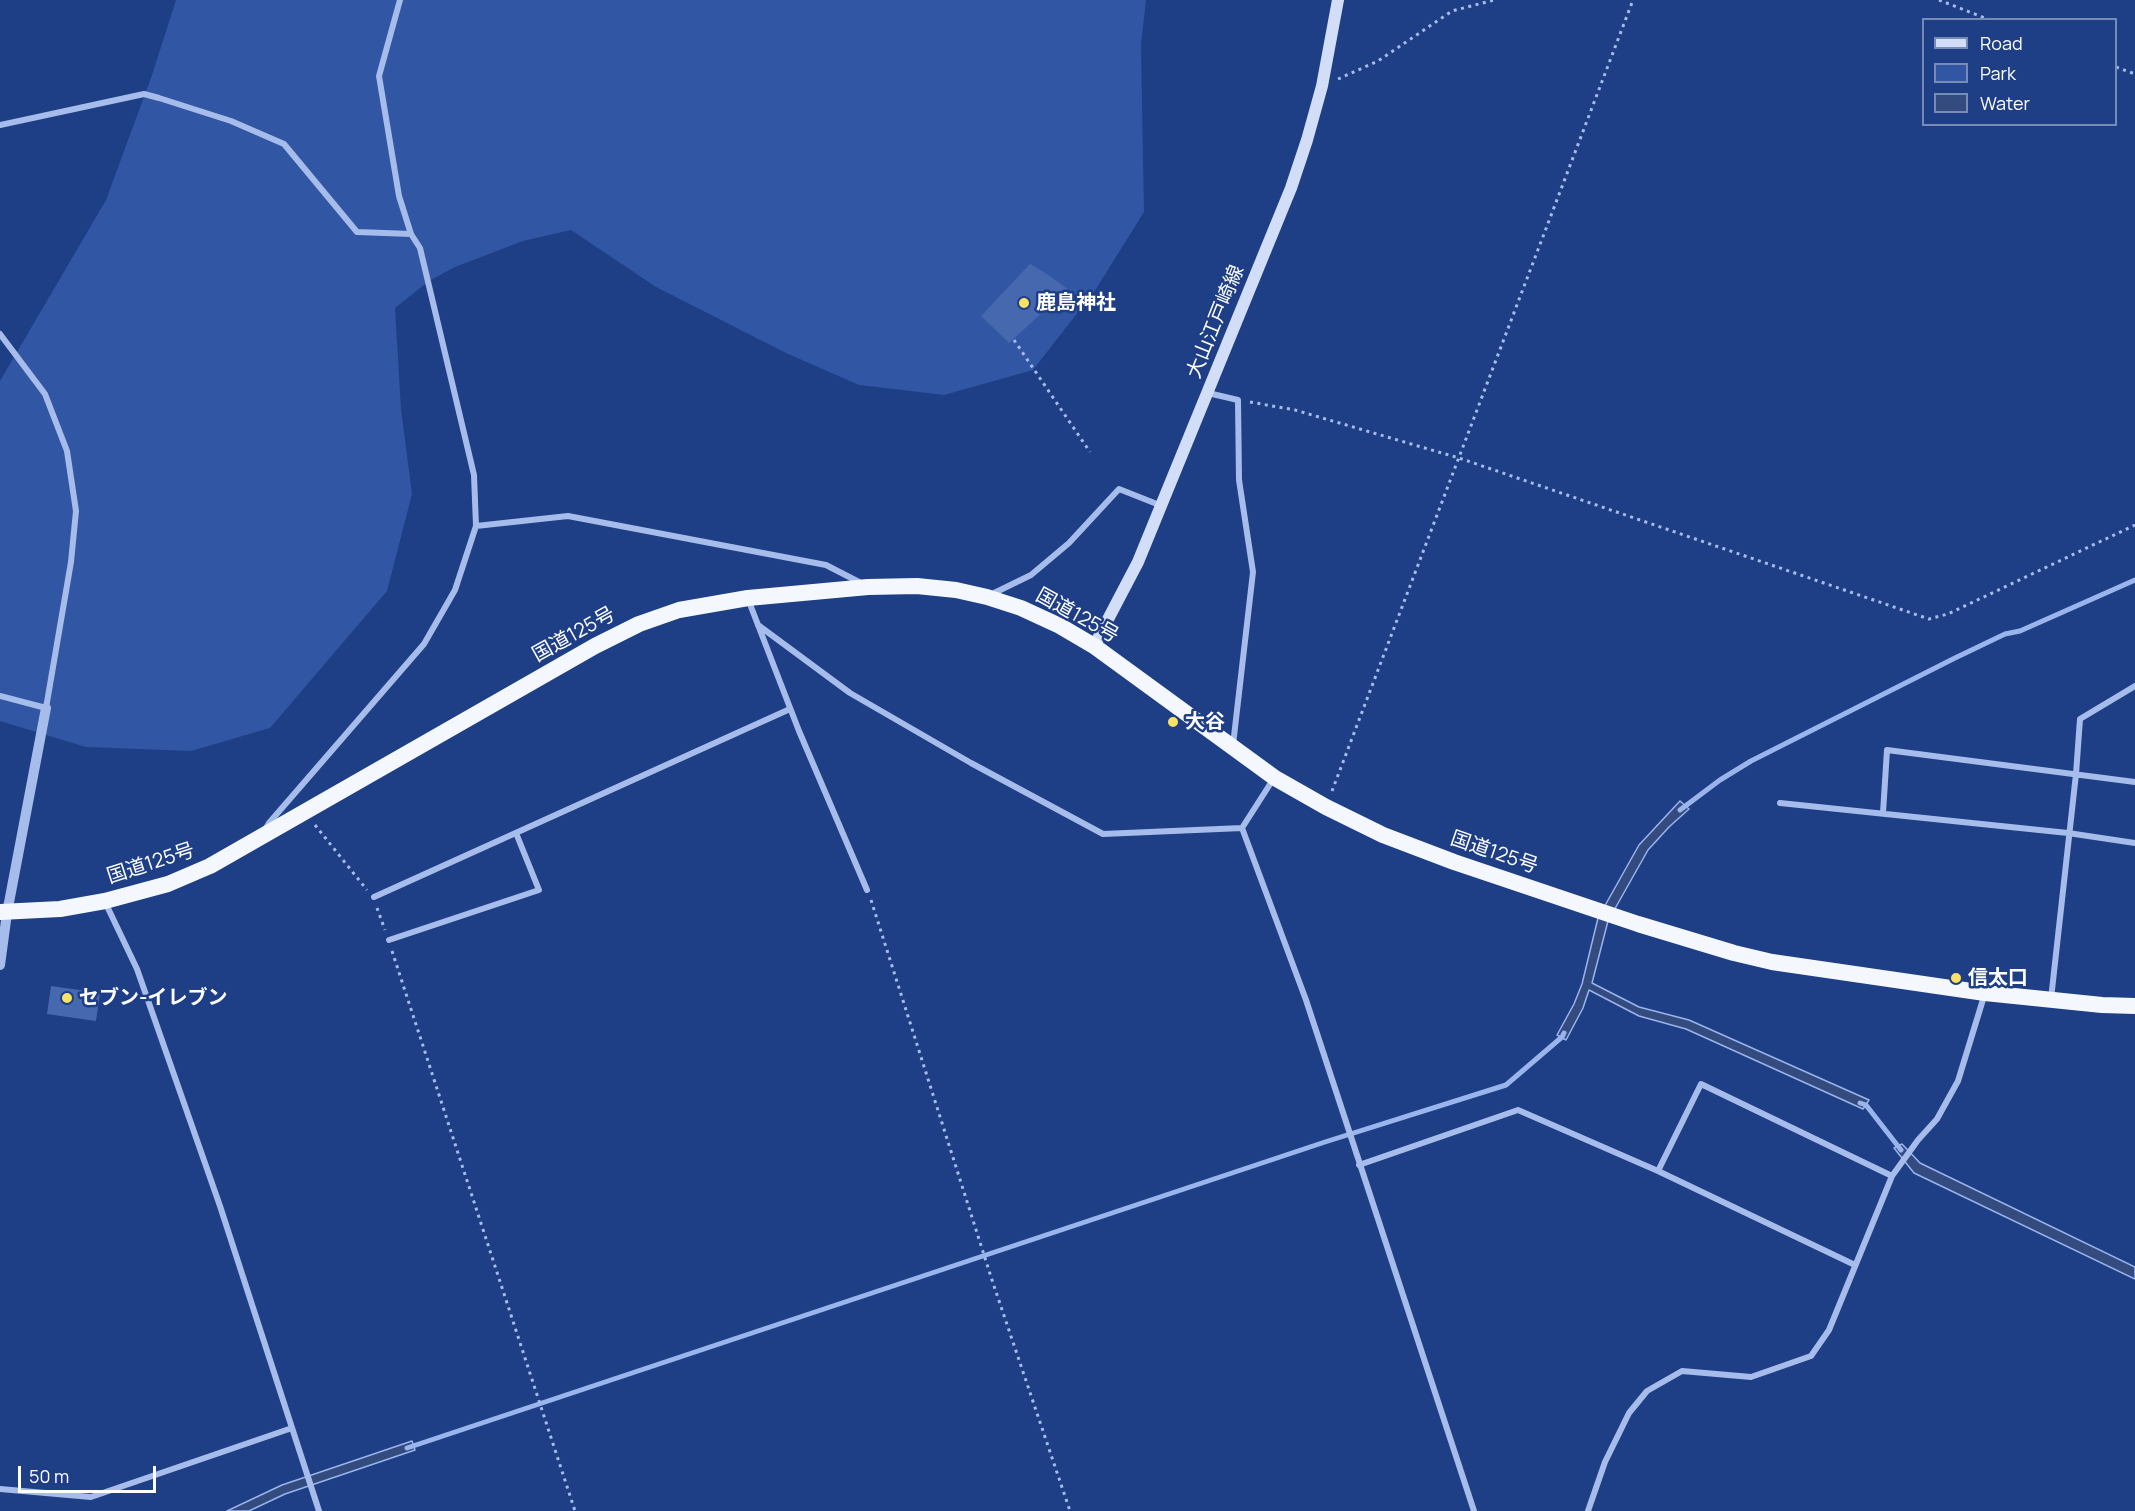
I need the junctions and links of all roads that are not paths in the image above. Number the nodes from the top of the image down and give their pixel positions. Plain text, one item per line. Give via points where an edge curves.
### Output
1 (400, 0) edge
2 (1338, 0) edge
3 (0, 125) edge
4 (411, 234) junction
5 (0, 334) edge
6 (1208, 393) junction
7 (1162, 506) junction
8 (477, 526) junction
9 (868, 587) junction
10 (987, 597) junction
11 (748, 598) junction
12 (758, 625) junction
13 (1094, 646) junction
14 (2135, 686) edge
15 (0, 696) edge
16 (46, 708) junction
17 (790, 709) junction
18 (1232, 748) junction
19 (2076, 774) junction
20 (1275, 778) junction
21 (2135, 782) edge
22 (1780, 803) dead end
23 (1883, 813) junction
24 (1242, 828) junction
25 (516, 833) junction
26 (2068, 833) junction
27 (260, 840) junction
28 (2135, 843) edge
29 (867, 890) road end
30 (374, 897) road end
31 (105, 901) junction
32 (3, 912) edge
33 (389, 940) road end
34 (0, 965) edge
35 (1985, 993) junction
36 (2051, 1000) junction
37 (2135, 1006) edge
38 (1359, 1165) junction
39 (1658, 1171) junction
40 (1892, 1176) junction
41 (1855, 1265) junction
42 (292, 1428) junction
43 (0, 1489) edge
44 (318, 1508) edge
45 (1474, 1511) edge
46 (1588, 1511) edge

1 - 4 street via 379,76 399,196
2 - 6 main road, 大山江戸崎線 via 1307,140
3 - 4 street via 144,94 231,121 284,144 357,232
4 - 8 street via 420,248 474,476
5 - 16 street via 45,394 67,451 76,511
6 - 7 main road, 大山江戸崎線
6 - 18 street via 1238,400 1239,480 1253,572
7 - 10 street via 1119,489 1046,562
7 - 13 main road, 大山江戸崎線
8 - 9 street via 568,516 826,565
8 - 27 street via 455,590 424,644 269,823
9 - 10 highway, 国道125号 via 917,586
9 - 11 highway, 国道125号
10 - 13 highway, 国道125号 via 1021,608
11 - 12 street
11 - 27 highway, 国道125号 via 679,610 639,624
12 - 17 street
12 - 24 street via 850,693 1103,834
13 - 18 highway, 国道125号
14 - 19 street via 2080,719
15 - 16 street
16 - 32 street
17 - 25 street
17 - 29 street
18 - 20 highway, 国道125号
19 - 21 street
19 - 23 street via 1887,750
19 - 26 street
20 - 24 street
20 - 35 highway, 国道125号 via 1383,834 1638,924 1772,962
22 - 23 street
23 - 26 street
24 - 38 street via 1306,1000
25 - 30 street
25 - 33 street via 540,890
26 - 28 street
26 - 36 street
27 - 31 highway, 国道125号 via 168,884
31 - 32 highway, 国道125号 via 60,909
31 - 42 street via 137,969
32 - 34 street
35 - 36 highway, 国道125号
35 - 40 street via 1958,1081 1937,1119
36 - 37 highway, 国道125号
38 - 39 street via 1518,1110
38 - 45 street
39 - 40 street via 1701,1084
39 - 41 street
40 - 41 street
41 - 46 street via 1829,1330 1811,1356 1751,1377 1682,1371 1647,1391 1629,1413 1605,1462
42 - 43 street via 91,1497
42 - 44 street

